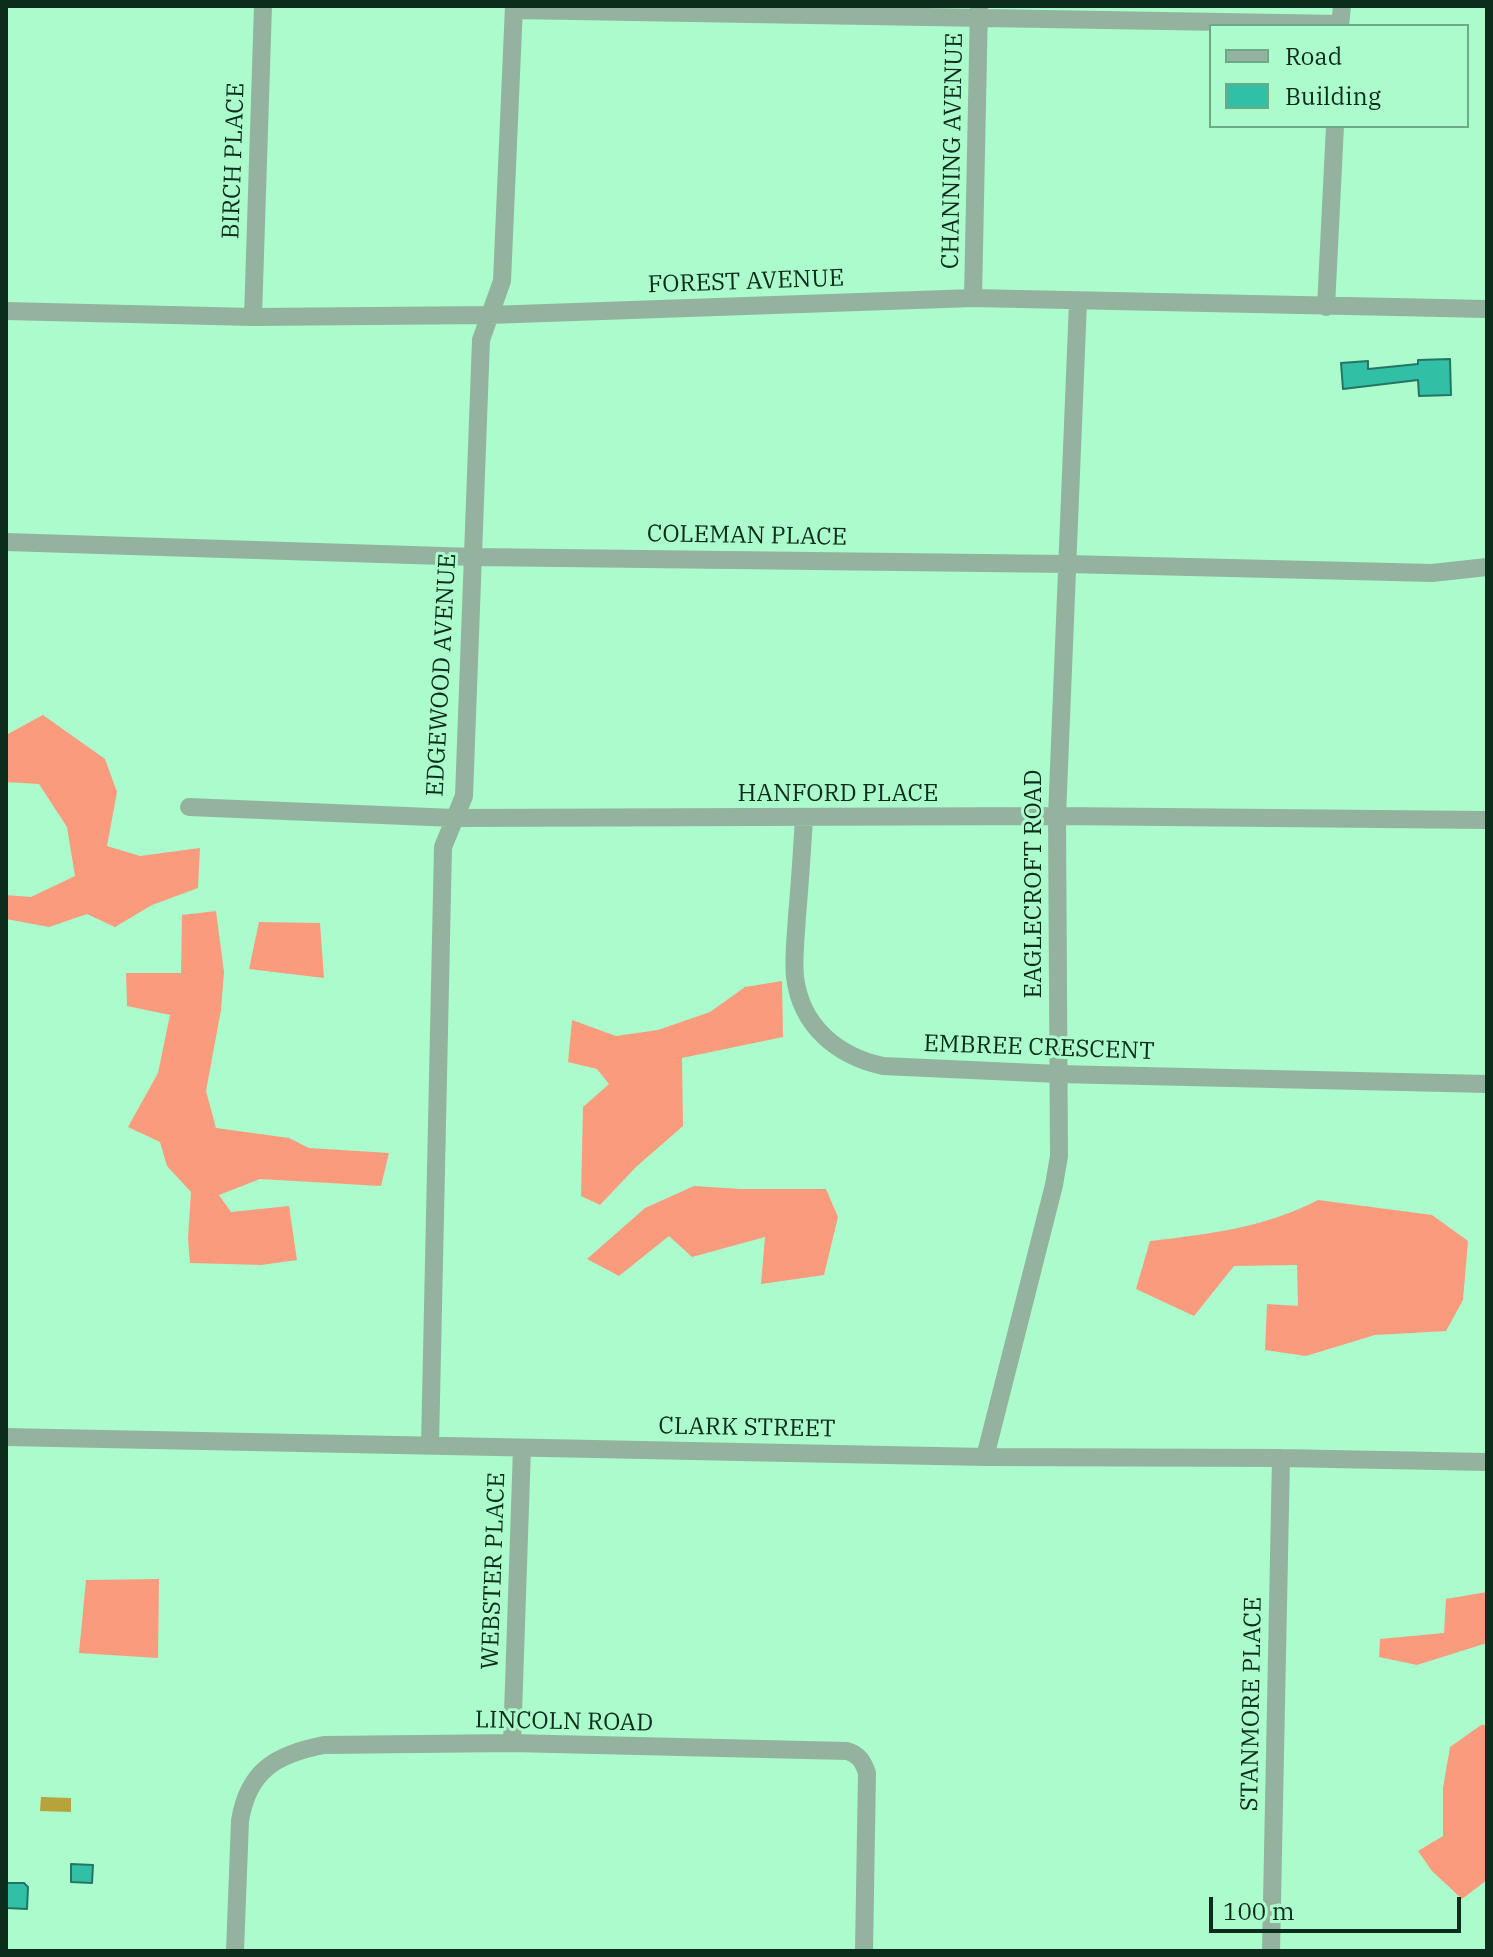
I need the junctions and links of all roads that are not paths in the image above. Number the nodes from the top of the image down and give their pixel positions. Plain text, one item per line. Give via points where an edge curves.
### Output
1 (263, 6) edge
2 (514, 8) edge
3 (979, 13) edge
4 (1340, 19) edge
5 (1335, 128) edge
6 (973, 298) junction
7 (1078, 302) junction
8 (1326, 307) junction
9 (1487, 309) edge
10 (6, 311) edge
11 (489, 315) junction
12 (253, 317) junction
13 (6, 542) edge
14 (474, 557) junction
15 (1068, 564) junction
16 (1487, 567) edge
17 (189, 807) dead end
18 (1057, 816) junction
19 (454, 818) junction
20 (804, 818) junction
21 (1487, 820) edge
22 (1058, 1074) junction
23 (1487, 1084) edge
24 (6, 1437) edge
25 (430, 1445) junction
26 (522, 1448) junction
27 (985, 1457) junction
28 (1281, 1458) junction
29 (1487, 1462) edge
30 (512, 1743) junction
31 (235, 1951) edge
32 (864, 1951) edge
33 (1271, 1951) edge

1 - 12 street, BIRCH PLACE
2 - 3 street
2 - 11 street, EDGEWOOD AVENUE via 502,281
3 - 4 street
3 - 6 street, CHANNING AVENUE
5 - 8 street
6 - 7 street, FOREST AVENUE
6 - 11 street, FOREST AVENUE
7 - 8 street, FOREST AVENUE
7 - 15 street, EAGLECROFT ROAD
8 - 9 street, FOREST AVENUE
10 - 12 street, FOREST AVENUE
11 - 12 street, FOREST AVENUE
11 - 14 street, EDGEWOOD AVENUE via 481,340
13 - 14 street, COLEMAN PLACE
14 - 15 street, COLEMAN PLACE
14 - 19 street, EDGEWOOD AVENUE via 464,796
15 - 16 street, COLEMAN PLACE via 1432,573
15 - 18 street, EAGLECROFT ROAD
17 - 19 street, HANFORD PLACE
18 - 20 street, HANFORD PLACE
18 - 21 street, HANFORD PLACE
18 - 22 street, EAGLECROFT ROAD
19 - 20 street, HANFORD PLACE
19 - 25 street, EDGEWOOD AVENUE via 443,847
20 - 22 street, EMBREE CRESCENT via 795,976 807,1016 827,1040 862,1062 883,1066
22 - 23 street, EMBREE CRESCENT
22 - 27 street, EAGLECROFT ROAD via 1054,1185
24 - 25 street, CLARK STREET
25 - 26 street, CLARK STREET
26 - 27 street, CLARK STREET
26 - 30 street, WEBSTER PLACE
27 - 28 street, CLARK STREET
28 - 29 street, CLARK STREET
28 - 33 street, STANMORE PLACE
30 - 31 street, LINCOLN ROAD via 324,1745 299,1750 262,1770 243,1802
30 - 32 street, LINCOLN ROAD via 854,1754 867,1773

